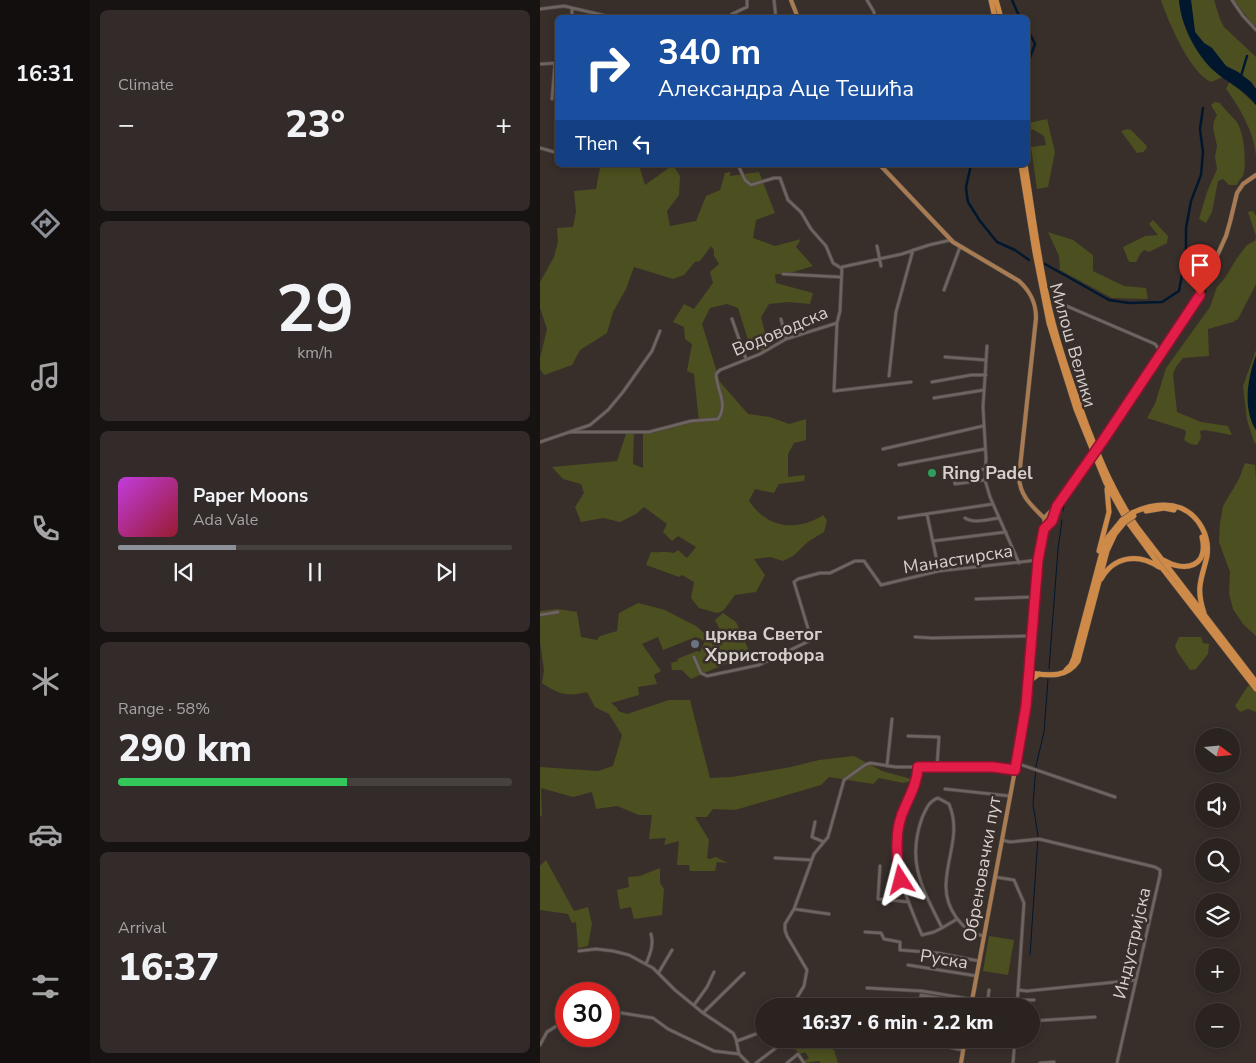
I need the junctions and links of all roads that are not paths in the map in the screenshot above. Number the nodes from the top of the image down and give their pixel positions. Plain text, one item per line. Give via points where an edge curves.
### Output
1 (747, 0) edge
2 (774, 0) edge
3 (791, 0) edge
4 (867, 0) edge
5 (991, 0) edge
6 (996, 0) edge
7 (1232, 0) edge
8 (540, 9) edge
9 (572, 9) junction
10 (732, 14) dead end
11 (572, 15) edge
12 (601, 15) edge
13 (776, 15) edge
14 (797, 15) edge
15 (874, 15) edge
16 (995, 15) edge
17 (999, 15) edge
18 (1256, 30) edge
19 (555, 63) edge
20 (540, 64) edge
21 (555, 72) edge
22 (552, 99) dead end
23 (540, 148) edge
24 (555, 152) edge
25 (739, 167) edge
26 (882, 167) edge
27 (1021, 167) edge
28 (1025, 167) edge
29 (1256, 175) edge
30 (951, 240) junction
31 (877, 246) dead end
32 (960, 247) junction
33 (913, 250) junction
34 (880, 258) junction
35 (881, 266) dead end
36 (841, 268) junction
37 (783, 274) dead end
38 (840, 276) junction
39 (944, 290) dead end
40 (1062, 304) dead end
41 (732, 319) dead end
42 (780, 319) dead end
43 (837, 323) junction
44 (660, 331) dead end
45 (786, 339) junction
46 (1168, 343) junction
47 (1155, 344) junction
48 (987, 346) dead end
49 (1162, 352) junction
50 (945, 357) dead end
51 (746, 359) junction
52 (986, 360) junction
53 (986, 375) junction
54 (889, 376) dead end
55 (911, 382) dead end
56 (932, 382) dead end
57 (984, 390) junction
58 (934, 398) dead end
59 (983, 426) junction
60 (571, 432) junction
61 (540, 442) edge
62 (883, 449) dead end
63 (985, 449) junction
64 (899, 465) dead end
65 (986, 467) junction
66 (945, 476) dead end
67 (954, 478) dead end
68 (985, 480) junction
69 (1106, 484) junction
70 (993, 504) junction
71 (1035, 510) junction
72 (927, 514) junction
73 (1050, 514) junction
74 (1133, 515) junction
75 (899, 518) dead end
76 (965, 518) dead end
77 (999, 518) junction
78 (1045, 520) junction
79 (1050, 522) junction
80 (1123, 522) junction
81 (1044, 529) junction
82 (1006, 532) junction
83 (933, 541) junction
84 (1160, 559) junction
85 (1038, 560) junction
86 (1019, 563) junction
87 (1164, 570) junction
88 (939, 571) junction
89 (1095, 575) junction
90 (1098, 587) junction
91 (1034, 597) junction
92 (976, 600) dead end
93 (558, 612) dead end
94 (540, 615) edge
95 (1205, 616) junction
96 (1031, 636) junction
97 (915, 637) dead end
98 (694, 657) dead end
99 (1029, 671) junction
100 (1040, 674) junction
101 (1256, 682) edge
102 (1028, 686) junction
103 (1256, 689) edge
104 (892, 719) dead end
105 (908, 736) dead end
106 (1016, 762) junction
107 (887, 766) junction
108 (918, 767) junction
109 (937, 767) junction
110 (1015, 770) junction
111 (945, 789) dead end
112 (1010, 796) junction
113 (1115, 797) dead end
114 (815, 822) dead end
115 (1002, 840) junction
116 (824, 842) junction
117 (775, 858) dead end
118 (812, 860) junction
119 (880, 866) dead end
120 (995, 877) junction
121 (909, 902) junction
122 (794, 909) junction
123 (829, 914) dead end
124 (958, 919) junction
125 (942, 928) junction
126 (865, 932) dead end
127 (651, 934) dead end
128 (984, 936) junction
129 (672, 950) dead end
130 (579, 951) dead end
131 (980, 961) junction
132 (646, 964) junction
133 (908, 965) dead end
134 (659, 972) junction
135 (714, 972) dead end
136 (744, 973) dead end
137 (977, 976) junction
138 (1136, 980) junction
139 (867, 988) dead end
140 (989, 990) dead end
141 (1018, 990) junction
142 (797, 998) edge
143 (921, 998) edge
144 (938, 998) edge
145 (951, 998) edge
146 (973, 998) edge
147 (988, 998) edge
148 (1017, 998) edge
149 (694, 1005) junction
150 (620, 1013) edge
151 (703, 1013) junction
152 (1096, 1017) dead end
153 (1040, 1020) edge
154 (555, 1027) edge
155 (755, 1035) edge
156 (737, 1042) junction
157 (540, 1045) edge
158 (776, 1048) edge
159 (953, 1048) edge
160 (1014, 1048) edge
161 (963, 1050) joint
162 (739, 1054) junction
163 (1054, 1062) dead end
164 (748, 1063) edge
165 (756, 1063) edge
166 (787, 1063) edge
167 (804, 1063) edge
168 (961, 1063) edge
169 (1013, 1063) edge
170 (1040, 1063) edge
171 (1117, 1063) edge

1 - 10 street via 747,7
2 - 13 street
3 - 14 main road
4 - 15 street
5 - 16 highway
6 - 17 highway
7 - 18 street
8 - 9 street via 559,6
9 - 11 street
9 - 12 street
19 - 20 street
21 - 22 street
23 - 24 street
25 - 36 street via 751,185 780,178 789,201 826,246 833,263
26 - 30 main road
27 - 69 highway, Милош Велики via 1049,322 1076,408
28 - 84 highway, Милош Велики via 1046,292 1076,397 1102,466 1130,517
29 - 46 main road via 1236,193 1229,228 1204,286
30 - 32 main road
30 - 33 street
31 - 34 street
32 - 39 street
32 - 71 main road via 1019,281 1036,308 1018,477 1023,495
33 - 34 street
33 - 54 street via 896,312
34 - 35 street
34 - 36 street
36 - 38 street, Водоводска
37 - 38 street
38 - 43 street, Водоводска
40 - 47 street
41 - 51 street
42 - 45 street
43 - 45 street, Водоводска
43 - 55 street via 834,391
44 - 60 street via 652,351 608,410 590,425
45 - 51 street, Водоводска
46 - 47 street
46 - 49 main road
47 - 49 street
48 - 52 street
49 - 73 main road, bridge
50 - 52 street
51 - 60 street, Водоводска via 716,374 723,404 718,419 691,421 656,431
52 - 53 street
53 - 56 street
53 - 57 street
57 - 58 street
57 - 59 street
59 - 62 street
59 - 63 street
60 - 61 street
63 - 64 street
63 - 65 street
65 - 66 street
65 - 68 street
67 - 68 street via 955,484
68 - 70 street
69 - 87 highway, Милош Велики via 1127,521
69 - 89 highway via 1109,512
70 - 72 street
70 - 77 street
71 - 73 main road
71 - 78 main road
72 - 75 street
72 - 83 street
73 - 78 main road
73 - 79 main road, Обреновачки пут via 1053,519
74 - 80 highway, bridge
74 - 84 highway via 1171,509 1187,516 1199,529 1204,548 1195,564 1181,568
74 - 95 highway via 1154,506 1169,505 1183,510 1198,522 1207,544 1199,591
76 - 77 street via 974,521
77 - 82 street
78 - 79 main road
78 - 81 main road, Обреновачки пут
79 - 81 main road, Обреновачки пут
80 - 89 highway via 1108,538
80 - 90 highway via 1109,545
81 - 85 main road, Обреновачки пут
82 - 83 street
82 - 86 street
83 - 88 street
84 - 95 highway, Милош Велики
85 - 86 street, Манастирска
85 - 91 main road, Обреновачки пут
86 - 88 street, Манастирска
87 - 90 highway via 1146,560 1127,559 1108,569
87 - 103 highway, Милош Велики
88 - 98 street, Манастирска via 881,585 867,564 855,561 830,573 820,572 798,579 794,586 810,640 759,665 707,676 702,674
89 - 99 highway via 1071,665 1059,673
90 - 100 highway via 1078,662 1062,674
91 - 92 street
91 - 96 main road, Обреновачки пут
93 - 94 street
95 - 101 highway, Милош Велики
96 - 97 street
96 - 99 main road, Обреновачки пут
99 - 100 highway
99 - 102 main road, Обреновачки пут
100 - 102 highway
102 - 106 main road, Обреновачки пут
104 - 107 street
105 - 109 street via 939,737
106 - 110 main road, Обреновачки пут
106 - 113 street
107 - 108 street
107 - 116 street via 870,763 844,780
108 - 109 street
108 - 121 street via 917,781 901,818 897,844 897,864
109 - 110 street
110 - 112 main road, Обреновачки пут
111 - 112 street
112 - 115 main road, Обреновачки пут
114 - 116 street via 812,837
115 - 120 main road, Обреновачки пут
115 - 138 street, Индустријска via 1037,839 1160,870
116 - 118 street
117 - 118 street
118 - 122 street
119 - 121 street via 878,899
120 - 128 main road, Обреновачки пут
120 - 141 street via 1014,880 1024,903
121 - 125 street via 922,935
122 - 123 street
122 - 142 street via 785,930 807,970 804,986
124 - 125 street
124 - 125 street via 946,890 953,816 949,804 938,798 928,806 919,828 916,862 922,887
124 - 128 street via 967,930
126 - 131 street via 881,933 883,939 900,942 900,950 938,952
127 - 132 street via 652,950
128 - 131 main road, Обреновачки пут
129 - 134 street
130 - 132 street via 613,951
131 - 137 main road, Обреновачки пут
132 - 134 street
133 - 137 street, Руска
134 - 149 street
135 - 149 street
136 - 151 street
137 - 146 main road, Обреновачки пут
138 - 141 street
138 - 171 street, Индустријска
139 - 145 street via 922,990
140 - 147 street
141 - 148 street
143 - 144 street via 921,995
149 - 151 street
150 - 162 street via 653,1018 668,1029 714,1051
151 - 156 street via 732,1032
152 - 153 street
154 - 157 street via 547,1032
155 - 156 street
156 - 162 street
158 - 165 street
159 - 161 street
160 - 169 street
161 - 168 main road
162 - 164 street
163 - 170 street
166 - 167 street via 798,1054

